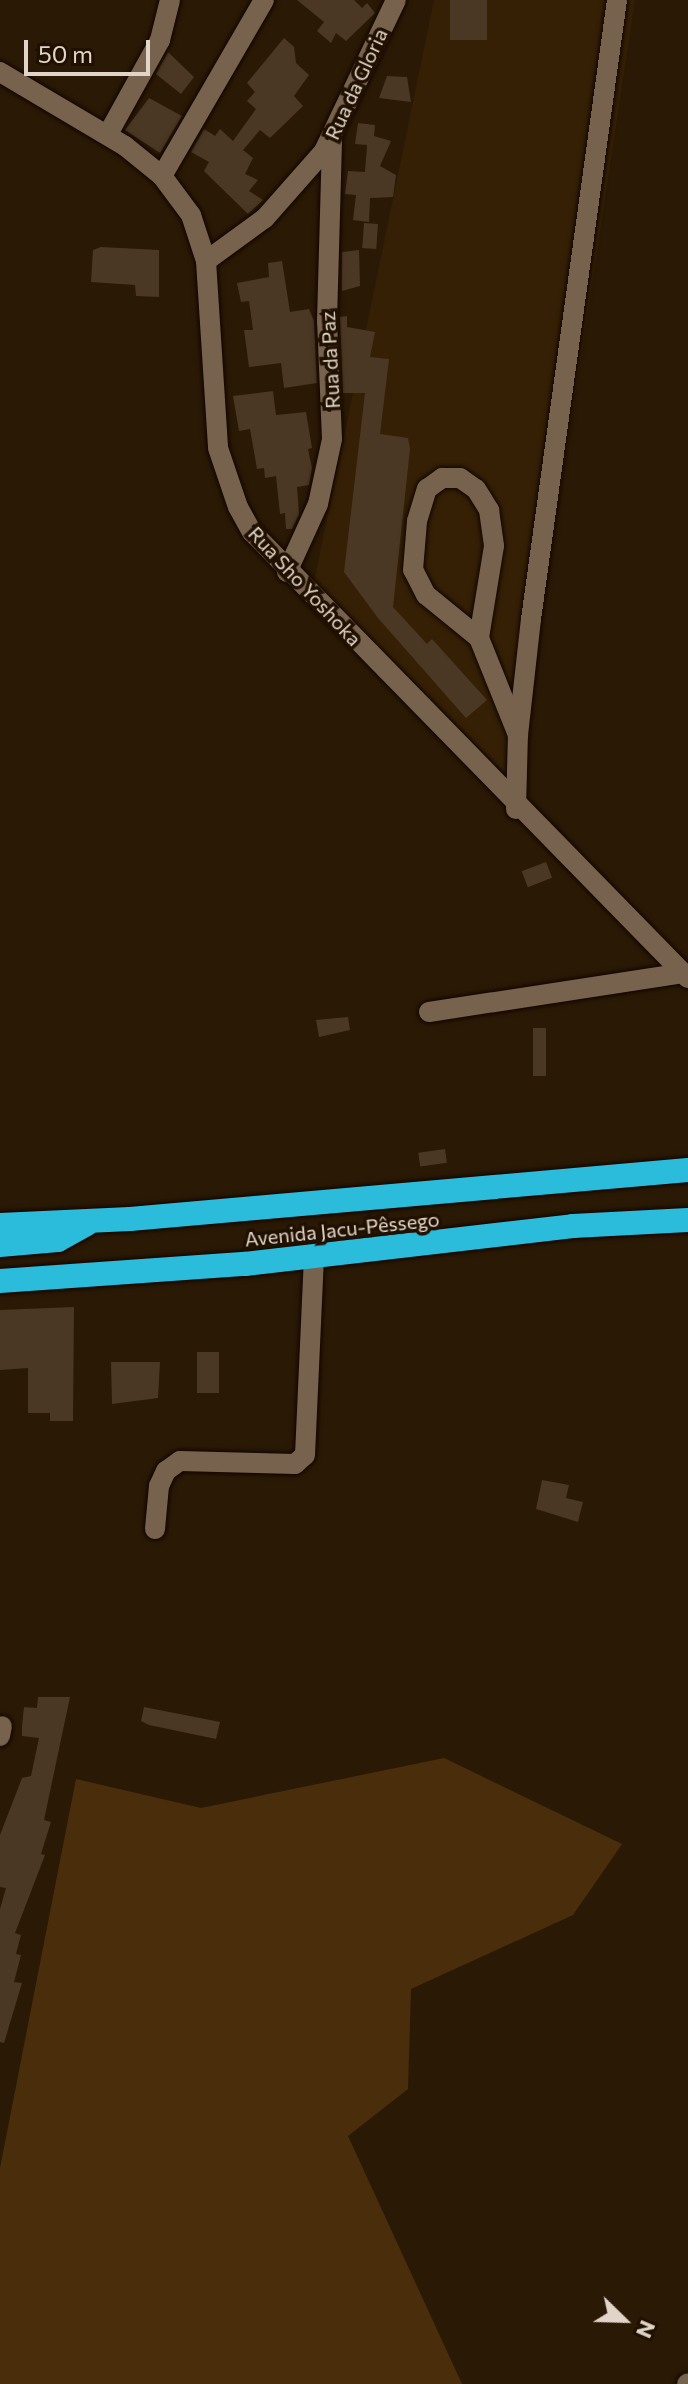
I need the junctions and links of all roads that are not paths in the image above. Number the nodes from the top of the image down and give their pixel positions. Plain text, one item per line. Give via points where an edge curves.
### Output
1 (170, 0) edge
2 (264, 0) edge
3 (396, 0) edge
4 (617, 0) edge
5 (0, 72) edge
6 (108, 134) junction
7 (332, 140) junction
8 (162, 176) junction
9 (206, 261) junction
10 (287, 572) junction
11 (479, 638) junction
12 (518, 735) junction
13 (516, 809) junction
14 (685, 976) edge
15 (429, 1012) dead end
16 (688, 1170) edge
17 (688, 1220) edge
18 (93, 1221) junction
19 (0, 1225) edge
20 (0, 1245) edge
21 (314, 1257) junction
22 (0, 1281) edge
23 (155, 1529) dead end

1 - 6 street via 160,40
2 - 8 street
3 - 7 street, Rua da Gloria
4 - 12 street
5 - 6 street, Rua Sho Yoshoka
6 - 8 street, Rua Sho Yoshoka
7 - 9 street, Rua da Gloria via 265,218
7 - 10 street, Rua da Paz via 327,321 332,439 318,504
8 - 9 street, Rua Sho Yoshoka via 191,215
9 - 10 street, Rua Sho Yoshoka via 218,448 238,507
10 - 13 street, Rua Sho Yoshoka
11 - 11 street via 494,546 489,510 476,489 460,478 442,478 427,489 417,521 413,570 426,595
11 - 12 street
12 - 13 street
13 - 14 street, Rua Sho Yoshoka
14 - 15 street
16 - 18 highway, Avenida Jacu-Pêssego
17 - 21 highway, Avenida Jacu-Pêssego via 573,1226
18 - 19 highway, Avenida Jacu-Pêssego
18 - 20 highway via 58,1240
21 - 22 highway, Avenida Jacu-Pêssego
21 - 23 street via 310,1441 305,1455 295,1464 180,1461 166,1471 159,1486

